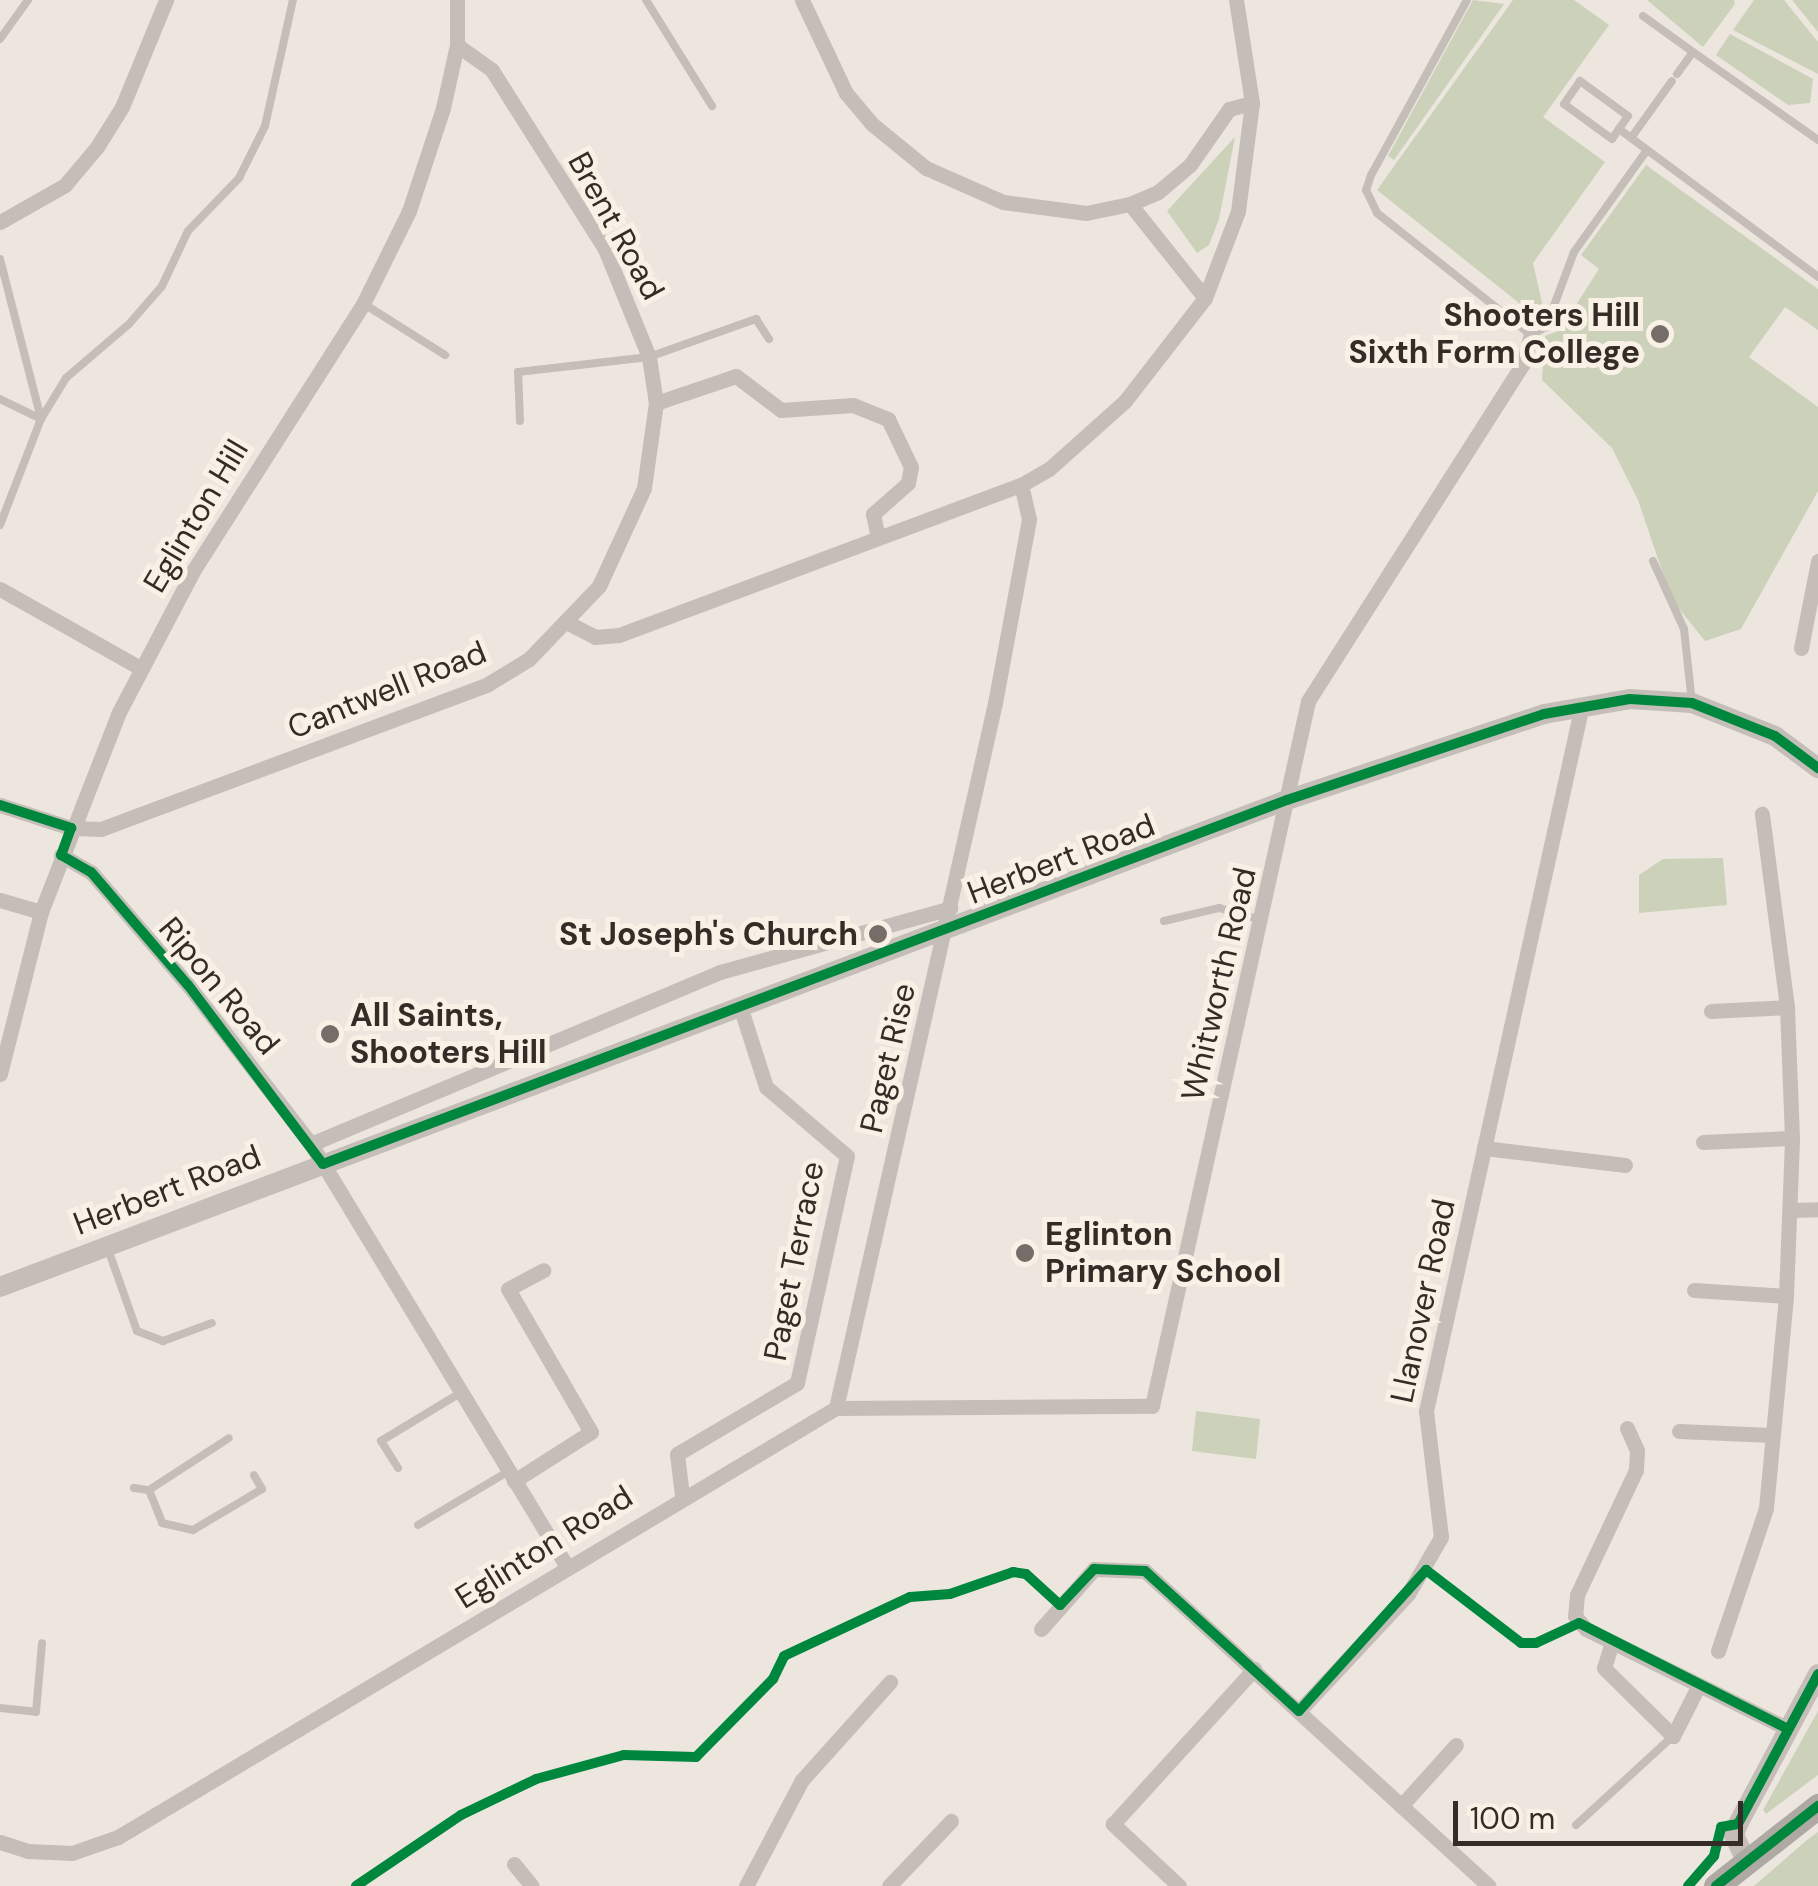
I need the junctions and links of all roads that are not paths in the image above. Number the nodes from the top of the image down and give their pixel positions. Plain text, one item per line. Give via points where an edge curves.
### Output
1 (28, 0) edge
2 (166, 0) edge
3 (293, 0) edge
4 (458, 0) edge
5 (646, 0) edge
6 (802, 0) edge
7 (1236, 0) edge
8 (1466, 0) edge
9 (1643, 16) dead end
10 (0, 39) edge
11 (457, 44) junction
12 (1693, 52) junction
13 (1252, 103) junction
14 (712, 106) dead end
15 (1619, 129) junction
16 (1631, 138) junction
17 (1818, 140) edge
18 (1647, 150) junction
19 (1130, 204) junction
20 (0, 222) edge
21 (0, 259) edge
22 (1818, 277) edge
23 (1204, 298) junction
24 (363, 304) junction
25 (1532, 335) junction
26 (770, 339) dead end
27 (444, 355) dead end
28 (649, 357) junction
29 (0, 400) edge
30 (656, 404) junction
31 (41, 419) junction
32 (520, 421) dead end
33 (1021, 486) junction
34 (0, 525) edge
35 (878, 537) junction
36 (1652, 561) dead end
37 (1818, 561) edge
38 (0, 589) edge
39 (570, 624) junction
40 (1801, 648) dead end
41 (140, 668) junction
42 (1692, 703) junction
43 (1582, 705) junction
44 (1818, 768) edge
45 (1287, 800) junction
46 (0, 805) edge
47 (1762, 814) dead end
48 (71, 828) junction
49 (62, 855) junction
50 (0, 900) edge
51 (41, 912) junction
52 (948, 919) junction
53 (1262, 920) junction
54 (1164, 921) dead end
55 (740, 1006) junction
56 (1787, 1007) junction
57 (1711, 1012) dead end
58 (0, 1074) edge
59 (1792, 1138) junction
60 (1704, 1142) dead end
61 (311, 1144) junction
62 (1484, 1148) junction
63 (323, 1164) junction
64 (1625, 1165) dead end
65 (1818, 1209) edge
66 (1794, 1210) junction
67 (106, 1245) junction
68 (543, 1270) dead end
69 (0, 1286) edge
70 (1694, 1290) dead end
71 (1786, 1296) junction
72 (212, 1323) dead end
73 (462, 1392) junction
74 (1152, 1406) joint
75 (836, 1408) junction
76 (1627, 1428) dead end
77 (1678, 1431) dead end
78 (1772, 1435) junction
79 (229, 1438) dead end
80 (398, 1468) dead end
81 (254, 1475) dead end
82 (512, 1476) junction
83 (134, 1488) dead end
84 (149, 1490) junction
85 (682, 1495) junction
86 (418, 1525) dead end
87 (567, 1567) junction
88 (1040, 1586) dead end
89 (1060, 1606) junction
90 (1041, 1629) dead end
91 (1612, 1642) junction
92 (42, 1643) dead end
93 (1718, 1651) dead end
94 (1254, 1669) junction
95 (1818, 1674) edge
96 (890, 1682) dead end
97 (1699, 1685) junction
98 (0, 1708) edge
99 (1299, 1711) junction
100 (1788, 1729) junction
101 (1673, 1736) junction
102 (1456, 1745) dead end
103 (1400, 1806) junction
104 (1818, 1806) edge
105 (951, 1821) dead end
106 (1576, 1825) dead end
107 (0, 1842) edge
108 (1746, 1860) junction
109 (514, 1864) dead end
110 (532, 1886) edge
111 (746, 1886) edge
112 (889, 1886) edge
113 (1179, 1886) edge
114 (1489, 1886) edge
115 (1716, 1886) edge

1 - 10 lane
2 - 20 street via 122,107 97,147 65,185
3 - 31 lane via 264,126 239,178 188,231 162,286 129,324 78,362
4 - 11 street, Eglinton Hill
5 - 14 lane
6 - 19 street via 846,93 896,148 926,168 963,188 1045,211 1086,213
7 - 13 street
8 - 25 lane via 1366,190 1378,214
9 - 12 lane
11 - 24 street, Eglinton Hill via 415,193
11 - 28 street, Brent Road via 492,70 605,248
12 - 16 lane
12 - 17 lane
13 - 19 street via 1229,109 1190,165 1158,192
13 - 23 street via 1238,211
15 - 15 lane via 1628,116 1580,81 1564,104 1612,139
15 - 16 lane
16 - 18 lane
18 - 22 lane
18 - 25 lane via 1574,252 1546,326
19 - 23 street
21 - 31 lane
23 - 33 street via 1125,401 1049,470
24 - 27 lane
24 - 41 street, Eglinton Hill via 231,508
25 - 45 street, Whitworth Road via 1523,364 1308,701
26 - 28 lane via 756,319
28 - 30 street, Brent Road
28 - 32 lane via 518,372
29 - 31 lane
30 - 35 street via 736,376 781,410 853,405 888,418 910,467 908,483 873,514
30 - 39 street, Brent Road via 644,488 626,537
31 - 34 lane
33 - 35 street
33 - 52 street, Paget Rise via 1029,519
35 - 39 street via 619,635 595,638
36 - 42 lane via 1684,629
37 - 40 street
38 - 41 street
39 - 48 street, Cantwell Road via 488,684 101,828
41 - 48 street, Eglinton Hill
42 - 43 street, Herbert Road via 1630,699
42 - 44 street, Herbert Road via 1774,736
43 - 45 street, Herbert Road
43 - 62 street, Llanover Road
45 - 52 street, Herbert Road
45 - 53 street, Whitworth Road
46 - 48 street
47 - 56 street
48 - 49 street, Eglinton Hill
49 - 51 street, Eglinton Hill
49 - 61 street, Ripon Road via 91,872 164,956
50 - 51 street
51 - 58 street, Eglinton Hill
52 - 55 street, Herbert Road
52 - 61 street, Herbert Road via 720,972
52 - 75 street, Paget Rise
53 - 54 lane via 1219,908
53 - 74 street, Whitworth Road
55 - 63 street, Herbert Road
55 - 85 street, Paget Terrace via 766,1087 847,1156 797,1383 677,1454
56 - 57 street
56 - 59 street
59 - 60 street
59 - 66 street
61 - 63 street, Ripon Road
62 - 64 street
62 - 99 street, Llanover Road via 1426,1412 1442,1502 1436,1553 1408,1594
63 - 67 street, Herbert Road
63 - 73 street, Ripon Road
65 - 66 street
66 - 71 street
67 - 69 street, Herbert Road via 79,1266
67 - 72 lane via 137,1331 162,1340
68 - 82 street via 508,1289 591,1432
70 - 71 street
71 - 78 street
73 - 80 lane via 381,1440
73 - 82 street, Ripon Road
74 - 75 street, Eglinton Road
75 - 85 street, Eglinton Road
76 - 91 street via 1637,1450 1636,1470 1573,1608 1579,1623
77 - 78 street
78 - 93 street via 1766,1508
79 - 84 lane
81 - 84 lane via 262,1488 193,1530 162,1524
82 - 86 lane
82 - 87 street, Ripon Road
83 - 84 lane
85 - 87 street, Eglinton Road
87 - 107 street, Eglinton Road via 108,1842 51,1854
88 - 89 lane
89 - 90 street
89 - 94 street via 1094,1569 1145,1571
91 - 97 street
91 - 101 street via 1604,1668
92 - 98 lane via 36,1712
94 - 99 street
94 - 113 street via 1114,1824
95 - 100 street
96 - 111 street via 802,1780
97 - 100 street
97 - 101 street
99 - 103 street
100 - 108 street via 1734,1836
101 - 106 lane
102 - 103 street
103 - 114 street
104 - 108 highway
105 - 112 street
108 - 115 highway
109 - 110 street

